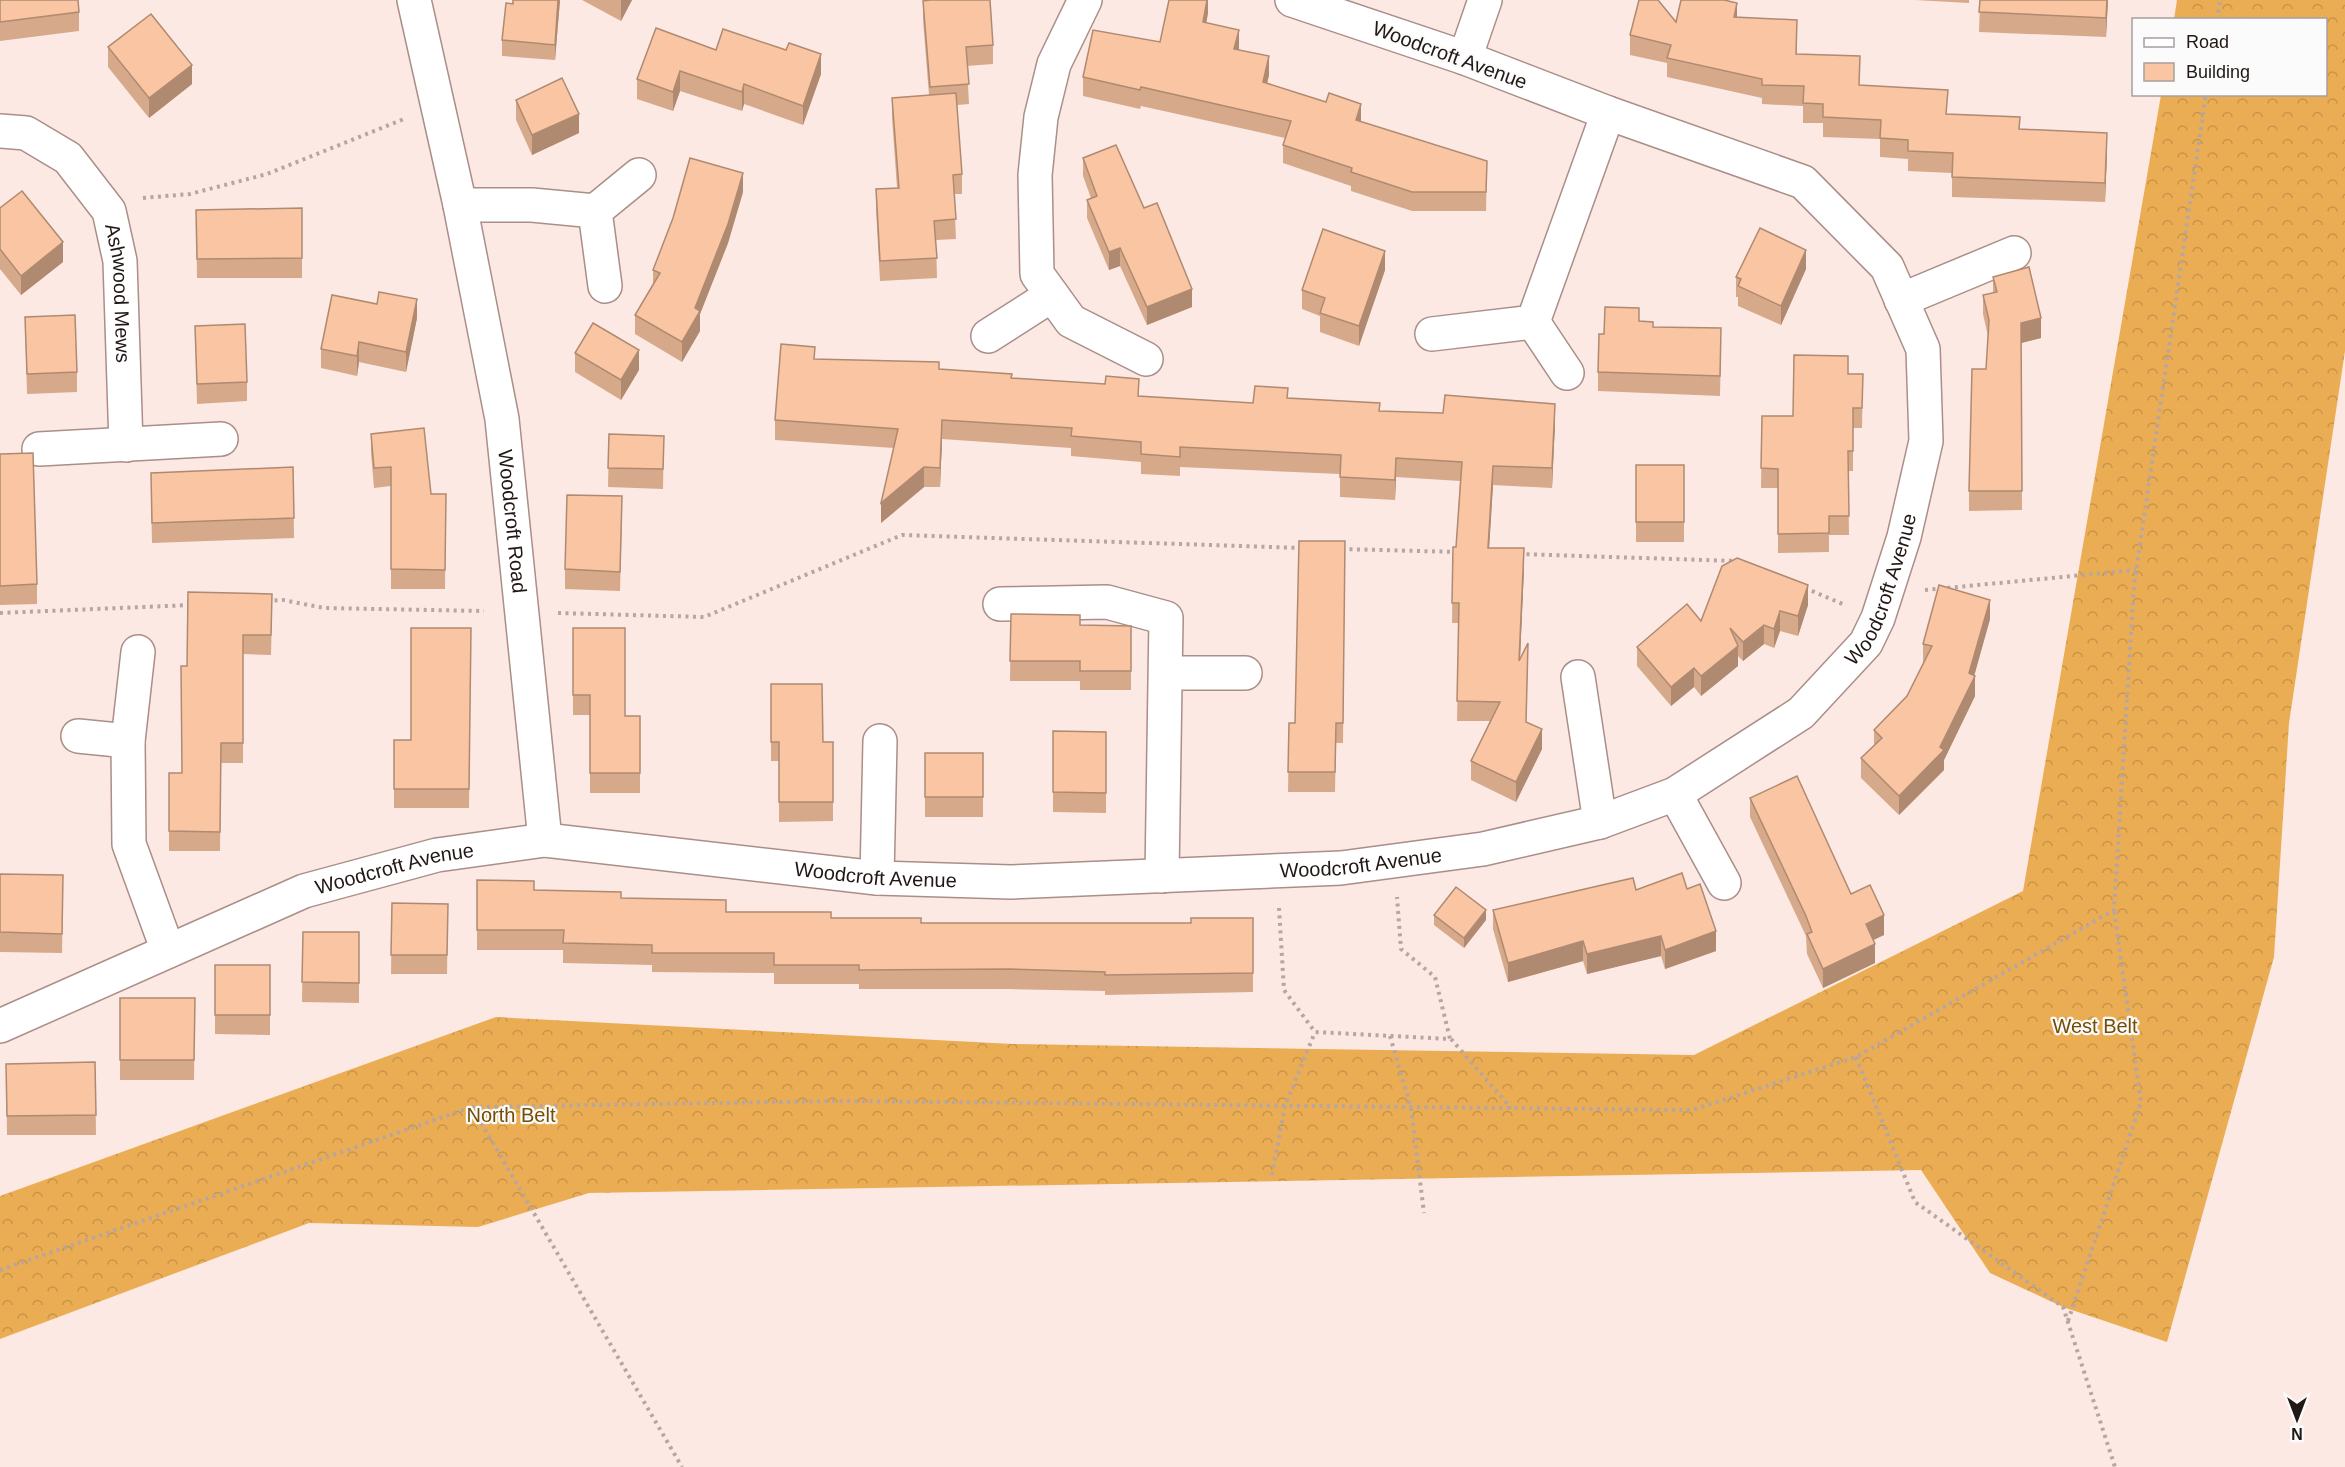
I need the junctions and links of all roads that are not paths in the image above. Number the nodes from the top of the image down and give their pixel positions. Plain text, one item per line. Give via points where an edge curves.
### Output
1 (414, 0) edge
2 (1084, 0) edge
3 (1292, 0) edge
4 (1485, 0) edge
5 (1465, 57) junction
6 (1608, 113) junction
7 (0, 131) edge
8 (639, 175) dead end
9 (460, 205) junction
10 (595, 211) junction
11 (2014, 253) dead end
12 (605, 286) dead end
13 (1052, 296) junction
14 (1901, 300) junction
15 (1533, 322) junction
16 (1432, 334) dead end
17 (988, 336) dead end
18 (1146, 358) dead end
19 (1567, 373) dead end
20 (221, 439) dead end
21 (126, 445) junction
22 (39, 448) dead end
23 (1000, 604) dead end
24 (138, 652) dead end
25 (1166, 673) junction
26 (1245, 673) dead end
27 (1578, 677) dead end
28 (78, 736) dead end
29 (128, 741) junction
30 (880, 741) dead end
31 (1675, 794) junction
32 (1600, 822) junction
33 (545, 840) junction
34 (1162, 876) junction
35 (877, 878) junction
36 (1724, 883) dead end
37 (168, 951) junction
38 (0, 1026) edge

1 - 9 street, Woodcroft Road
2 - 13 street via 1054,64 1041,117 1035,175 1037,274
3 - 5 street, Woodcroft Avenue
4 - 5 street
5 - 6 street, Woodcroft Avenue
6 - 14 street, Woodcroft Avenue via 1803,182 1887,267
6 - 15 street
7 - 21 street, Ashwood Mews via 26,133 68,158 109,211 120,261
8 - 10 street
9 - 10 street via 532,205
9 - 33 street, Woodcroft Road via 502,419
10 - 12 street
11 - 14 street
13 - 17 street
13 - 18 street via 1071,321
14 - 31 street, Woodcroft Avenue via 1923,349 1926,441 1904,537 1866,643 1801,713
15 - 16 street
15 - 19 street
20 - 21 street
21 - 22 street
23 - 25 street via 1107,602 1166,618
24 - 29 street
25 - 26 street
25 - 34 street
27 - 32 street
28 - 29 street
29 - 37 street via 129,844
30 - 35 street
31 - 32 street, Woodcroft Avenue
31 - 36 street
32 - 34 street, Woodcroft Avenue via 1484,849 1341,868
33 - 35 street, Woodcroft Avenue
33 - 37 street, Woodcroft Avenue via 437,855 304,891
34 - 35 street, Woodcroft Avenue via 1011,882
37 - 38 street, Woodcroft Avenue

